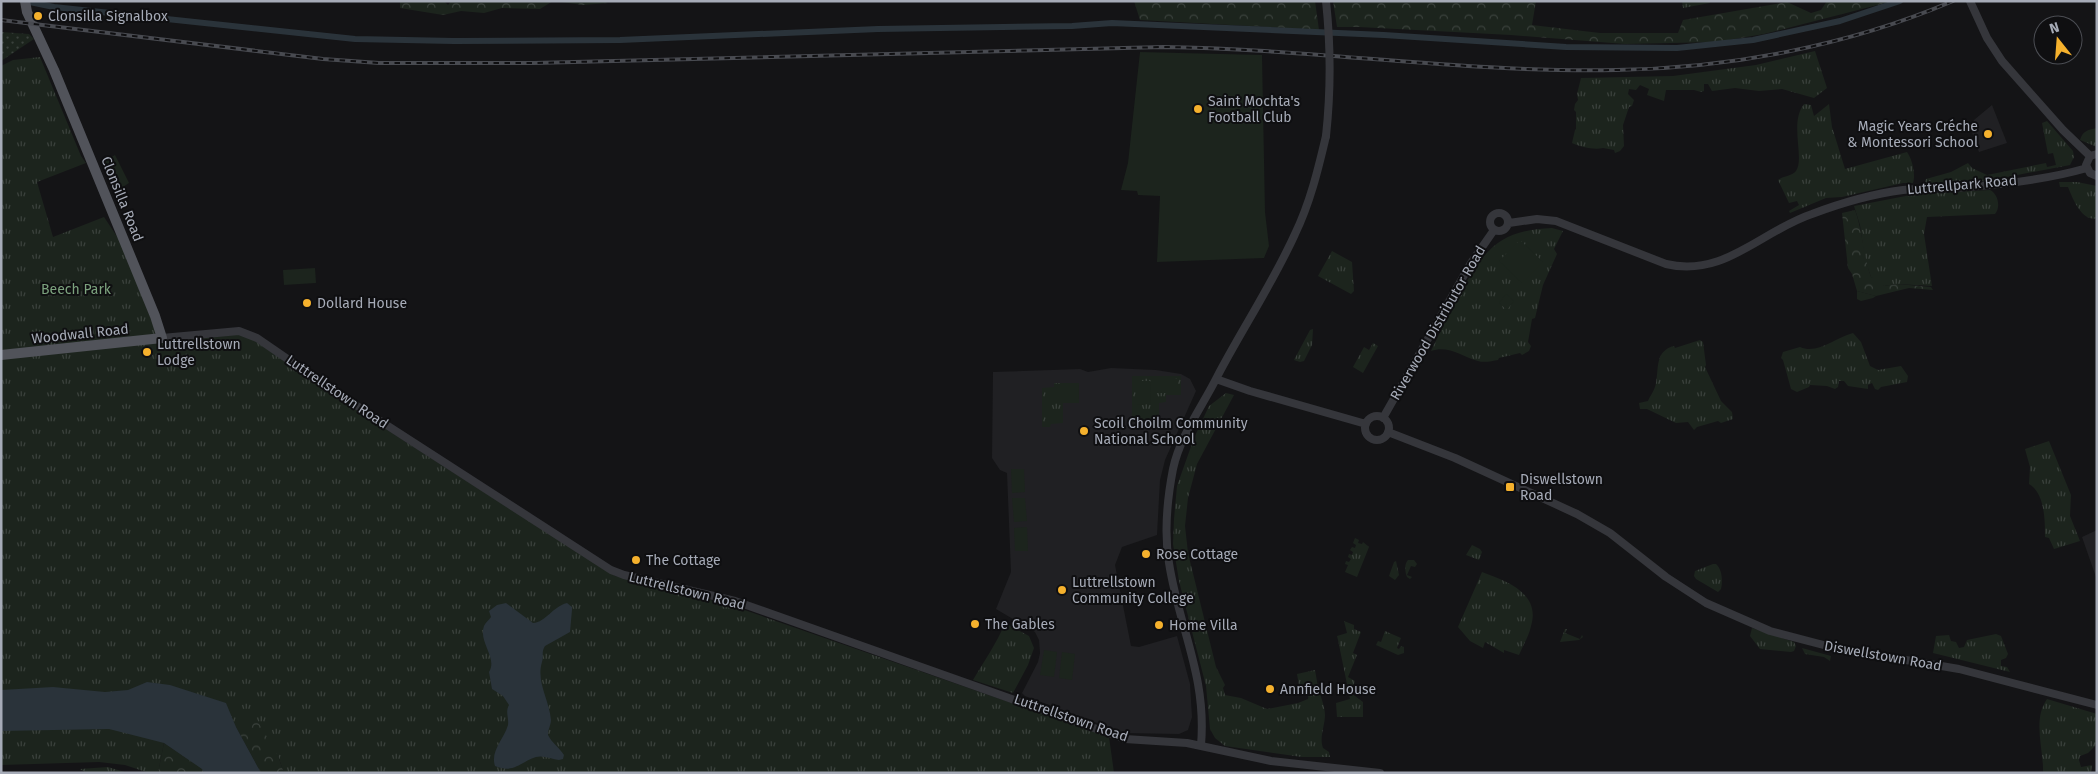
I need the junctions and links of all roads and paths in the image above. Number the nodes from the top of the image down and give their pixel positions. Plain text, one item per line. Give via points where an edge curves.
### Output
1 (1326, 1) edge
2 (1970, 1) edge
3 (25, 4) edge
4 (2094, 155) edge
5 (2087, 168) junction
6 (2097, 176) edge
7 (1509, 223) junction
8 (1494, 230) junction
9 (162, 338) junction
10 (1, 356) edge
11 (1216, 379) junction
12 (1383, 418) junction
13 (1366, 424) junction
14 (1388, 432) junction
15 (2097, 705) edge
16 (1201, 745) junction
17 (1358, 772) edge
18 (1380, 773) edge

1 - 11 street, bridge via 1331,83 1326,136 1317,174 1295,234
2 - 4 street via 2002,61 2063,130
3 - 9 main road, Clonsilla Road
4 - 5 street via 2087,161
5 - 6 street
5 - 7 street, Luttrellpark Road via 1982,186 1896,191 1810,214 1724,260 1696,266 1666,264 1556,222 1537,219
7 - 8 street via 1503,231
7 - 8 street via 1505,215 1496,214 1490,225
8 - 12 street, Riverwood Distributor Road via 1471,263
9 - 10 main road, Woodwall Road
9 - 16 street, Luttrellstown Road via 238,331 257,338 611,570 735,602 1124,739
11 - 13 street
11 - 16 street via 1178,454 1167,515 1169,565 1200,688
12 - 13 street via 1371,418
12 - 14 street via 1388,424
13 - 14 street via 1366,431 1373,439 1383,438
14 - 15 street, Diswellstown Road via 1564,507 1610,533 1666,577 1706,603 1770,631 1835,648 1959,669
16 - 17 street, Luttrellstown Road via 1272,761
17 - 18 street, Luttrellstown Road

